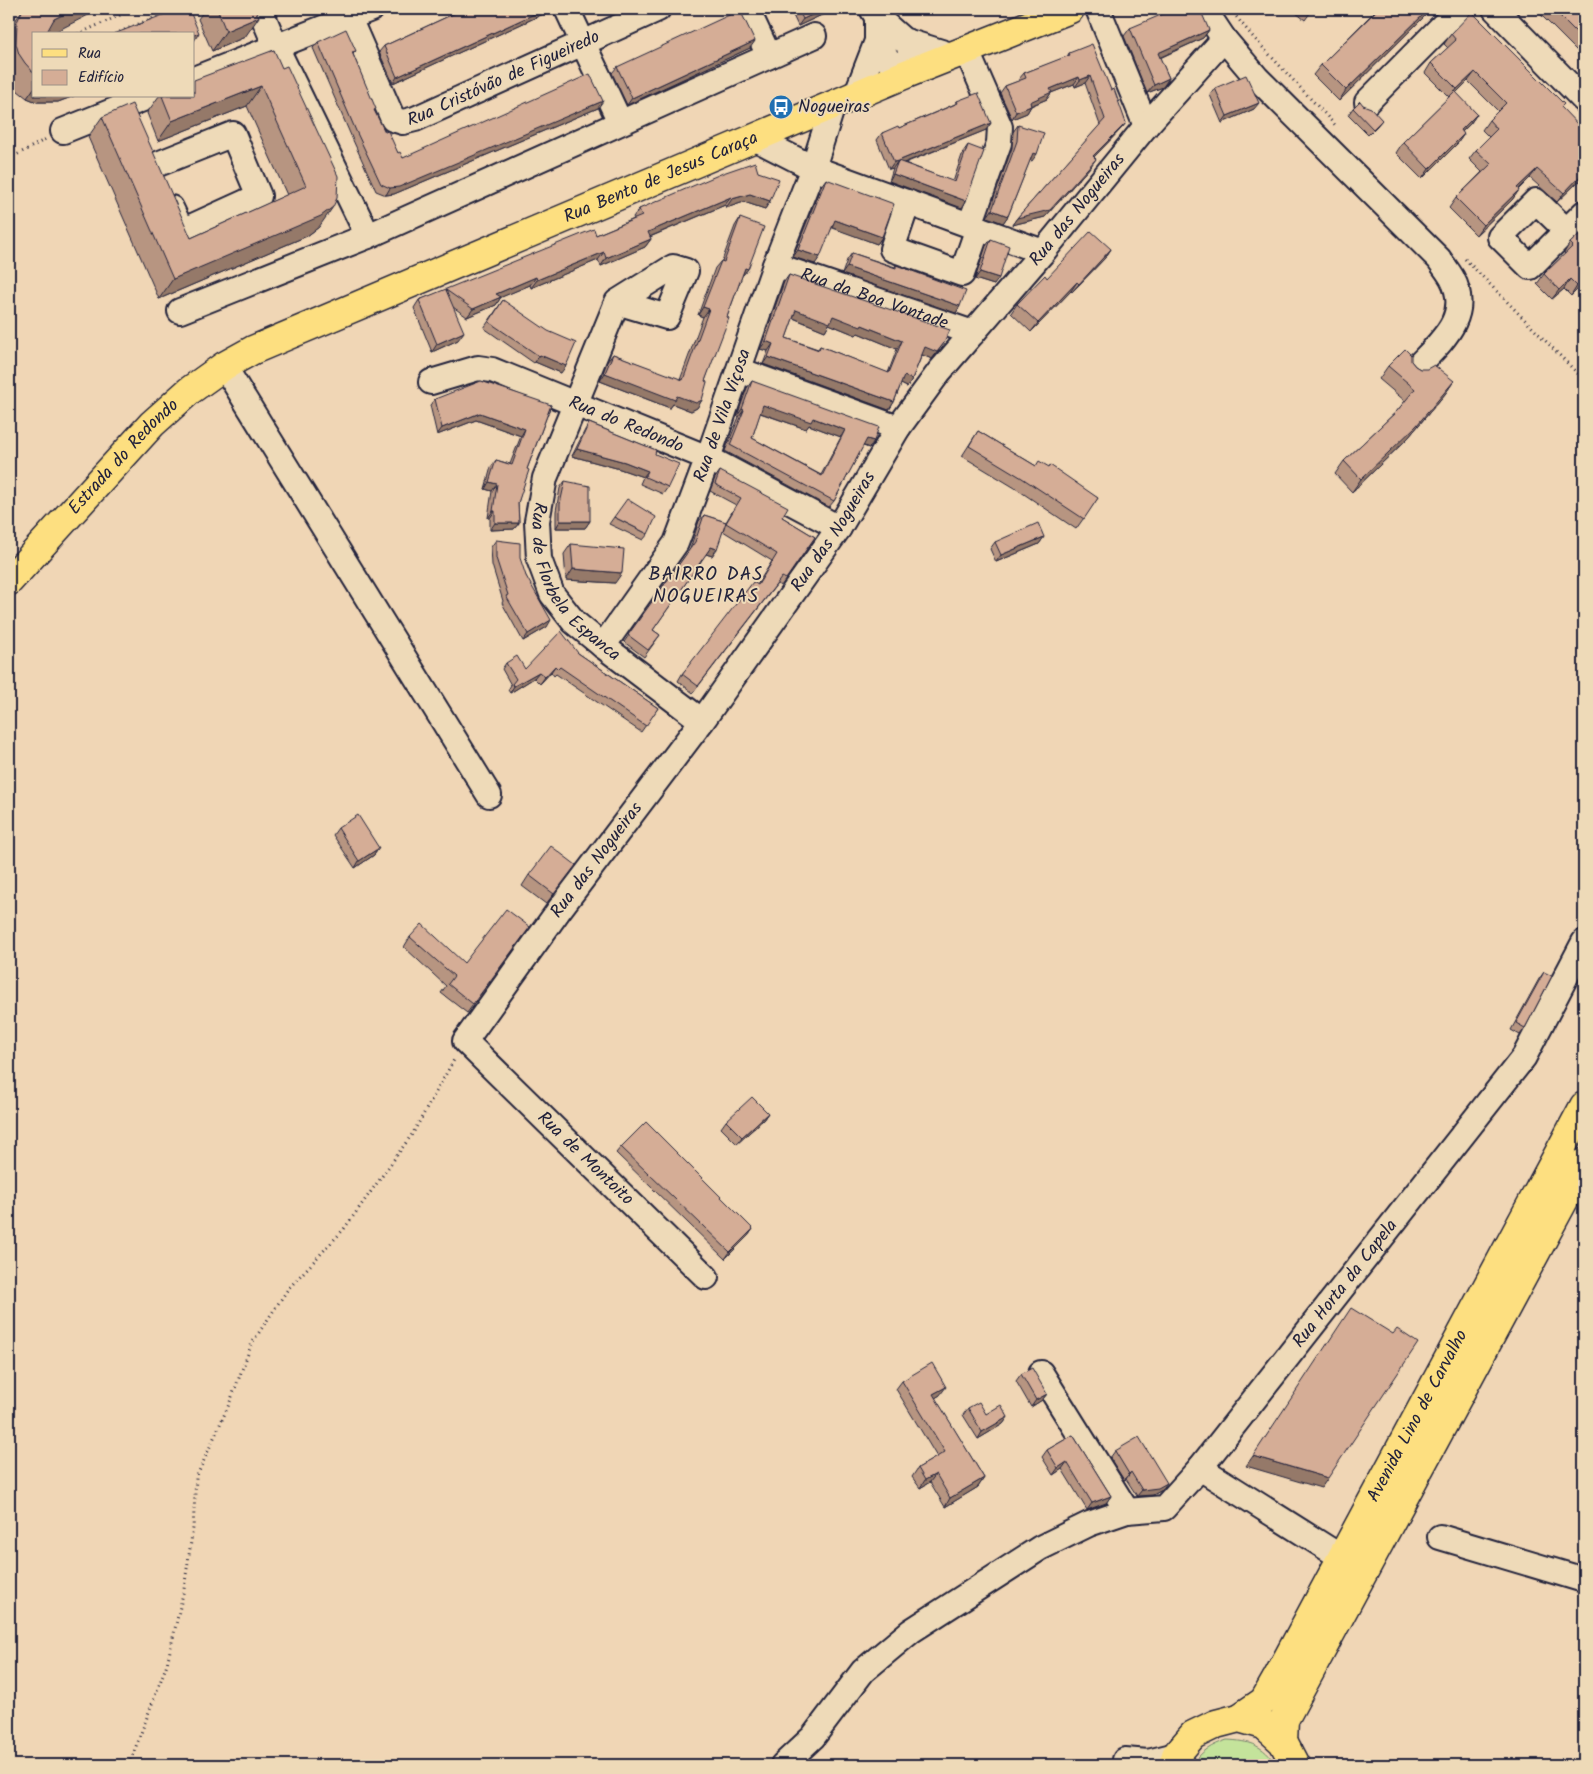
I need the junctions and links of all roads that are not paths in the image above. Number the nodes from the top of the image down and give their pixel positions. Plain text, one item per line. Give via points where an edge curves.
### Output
1 (260, 9) edge
2 (371, 9) edge
3 (567, 9) edge
4 (658, 9) edge
5 (747, 9) edge
6 (1070, 9) edge
7 (1098, 9) edge
8 (1204, 9) edge
9 (1459, 9) edge
10 (1495, 9) edge
11 (874, 13) edge
12 (349, 18) junction
13 (814, 36) dead end
14 (1224, 39) junction
15 (903, 40) junction
16 (877, 41) junction
17 (584, 43) junction
18 (276, 46) junction
19 (959, 52) junction
20 (769, 56) junction
21 (906, 74) junction
22 (195, 79) edge
23 (148, 98) edge
24 (845, 100) junction
25 (1584, 100) edge
26 (1367, 102) dead end
27 (620, 122) junction
28 (1146, 126) junction
29 (63, 131) road end
30 (754, 138) junction
31 (813, 168) junction
32 (908, 202) junction
33 (974, 226) junction
34 (368, 236) junction
35 (1044, 252) junction
36 (775, 265) junction
37 (616, 302) dead end
38 (180, 311) dead end
39 (972, 333) junction
40 (253, 350) joint
41 (224, 366) junction
42 (1415, 369) edge
43 (739, 370) junction
44 (431, 382) dead end
45 (575, 404) junction
46 (898, 428) junction
47 (708, 458) junction
48 (839, 528) junction
49 (9, 581) edge
50 (603, 646) junction
51 (702, 721) junction
52 (489, 795) dead end
53 (1584, 942) edge
54 (465, 1041) joint
55 (1584, 1106) edge
56 (1584, 1163) edge
57 (706, 1277) dead end
58 (1041, 1373) dead end
59 (1200, 1468) junction
60 (1127, 1511) junction
61 (1440, 1537) dead end
62 (1341, 1557) junction
63 (1584, 1580) edge
64 (1239, 1718) junction
65 (1289, 1754) edge
66 (1125, 1760) dead end
67 (1175, 1760) edge
68 (783, 1765) edge

1 - 18 street
2 - 12 street
3 - 17 street
4 - 17 street, Rua Cristóvão de Figueiredo
5 - 20 street
6 - 19 main road, Rua Bento de Jesus Caraça
7 - 28 street
8 - 14 street
9 - 26 street
10 - 25 street
11 - 15 street
11 - 16 street
12 - 17 street, Rua Cristóvão de Figueiredo via 393,119 403,122
12 - 18 street
13 - 20 street
14 - 28 street, Rua das Nogueiras
14 - 42 street via 1257,78 1438,259 1452,279 1458,296 1457,315 1451,330
15 - 19 street
15 - 21 street via 908,58
16 - 21 street via 891,65
16 - 24 street, Rua de Vila Viçosa
17 - 27 street
18 - 22 street
18 - 34 street
19 - 21 main road, Rua Bento de Jesus Caraça
19 - 33 street via 1000,127 999,143
20 - 27 street
21 - 24 main road, Rua Bento de Jesus Caraça
23 - 29 street via 129,114
24 - 30 main road, Rua Bento de Jesus Caraça
24 - 31 street, Rua de Vila Viçosa
27 - 34 street
28 - 35 street, Rua das Nogueiras
30 - 31 street
30 - 40 main road, Rua Bento de Jesus Caraça
31 - 32 street
31 - 36 street, Rua de Vila Viçosa
32 - 33 street
32 - 33 street via 892,249 962,274
33 - 35 street
34 - 38 street
35 - 39 street, Rua das Nogueiras
36 - 39 street, Rua da Boa Vontade
36 - 43 street, Rua de Vila Viçosa
37 - 45 street, Rua de Florbela Espanca
39 - 46 street, Rua das Nogueiras
40 - 41 main road, Estrada do Redondo
41 - 49 main road, Estrada do Redondo via 152,424
41 - 52 street
43 - 46 street
43 - 47 street, Rua de Vila Viçosa
44 - 45 street, Rua do Redondo via 478,368 492,370
45 - 47 street, Rua do Redondo
45 - 50 street, Rua de Florbela Espanca via 546,478 537,521 539,559 552,594 574,622
46 - 48 street, Rua das Nogueiras
47 - 48 street, Rua do Redondo
47 - 50 street, Rua de Vila Viçosa via 676,543
48 - 51 street, Rua das Nogueiras
50 - 51 street, Rua de Florbela Espanca
51 - 54 street, Rua das Nogueiras
53 - 59 street, Rua Horta da Capela via 1524,1057
54 - 57 street, Rua de Montoito
55 - 62 main road, Avenida Lino de Carvalho
56 - 65 main road, Avenida Lino de Carvalho via 1284,1720
58 - 60 street
59 - 60 street, Rua Horta da Capela via 1164,1508
59 - 62 street
60 - 68 street, Rua Horta da Capela via 1089,1524 1040,1548 911,1631 863,1671 813,1737
61 - 63 street
62 - 64 main road, Avenida Lino de Carvalho via 1264,1701
64 - 65 main road via 1264,1725
64 - 67 main road via 1193,1735
66 - 67 street

